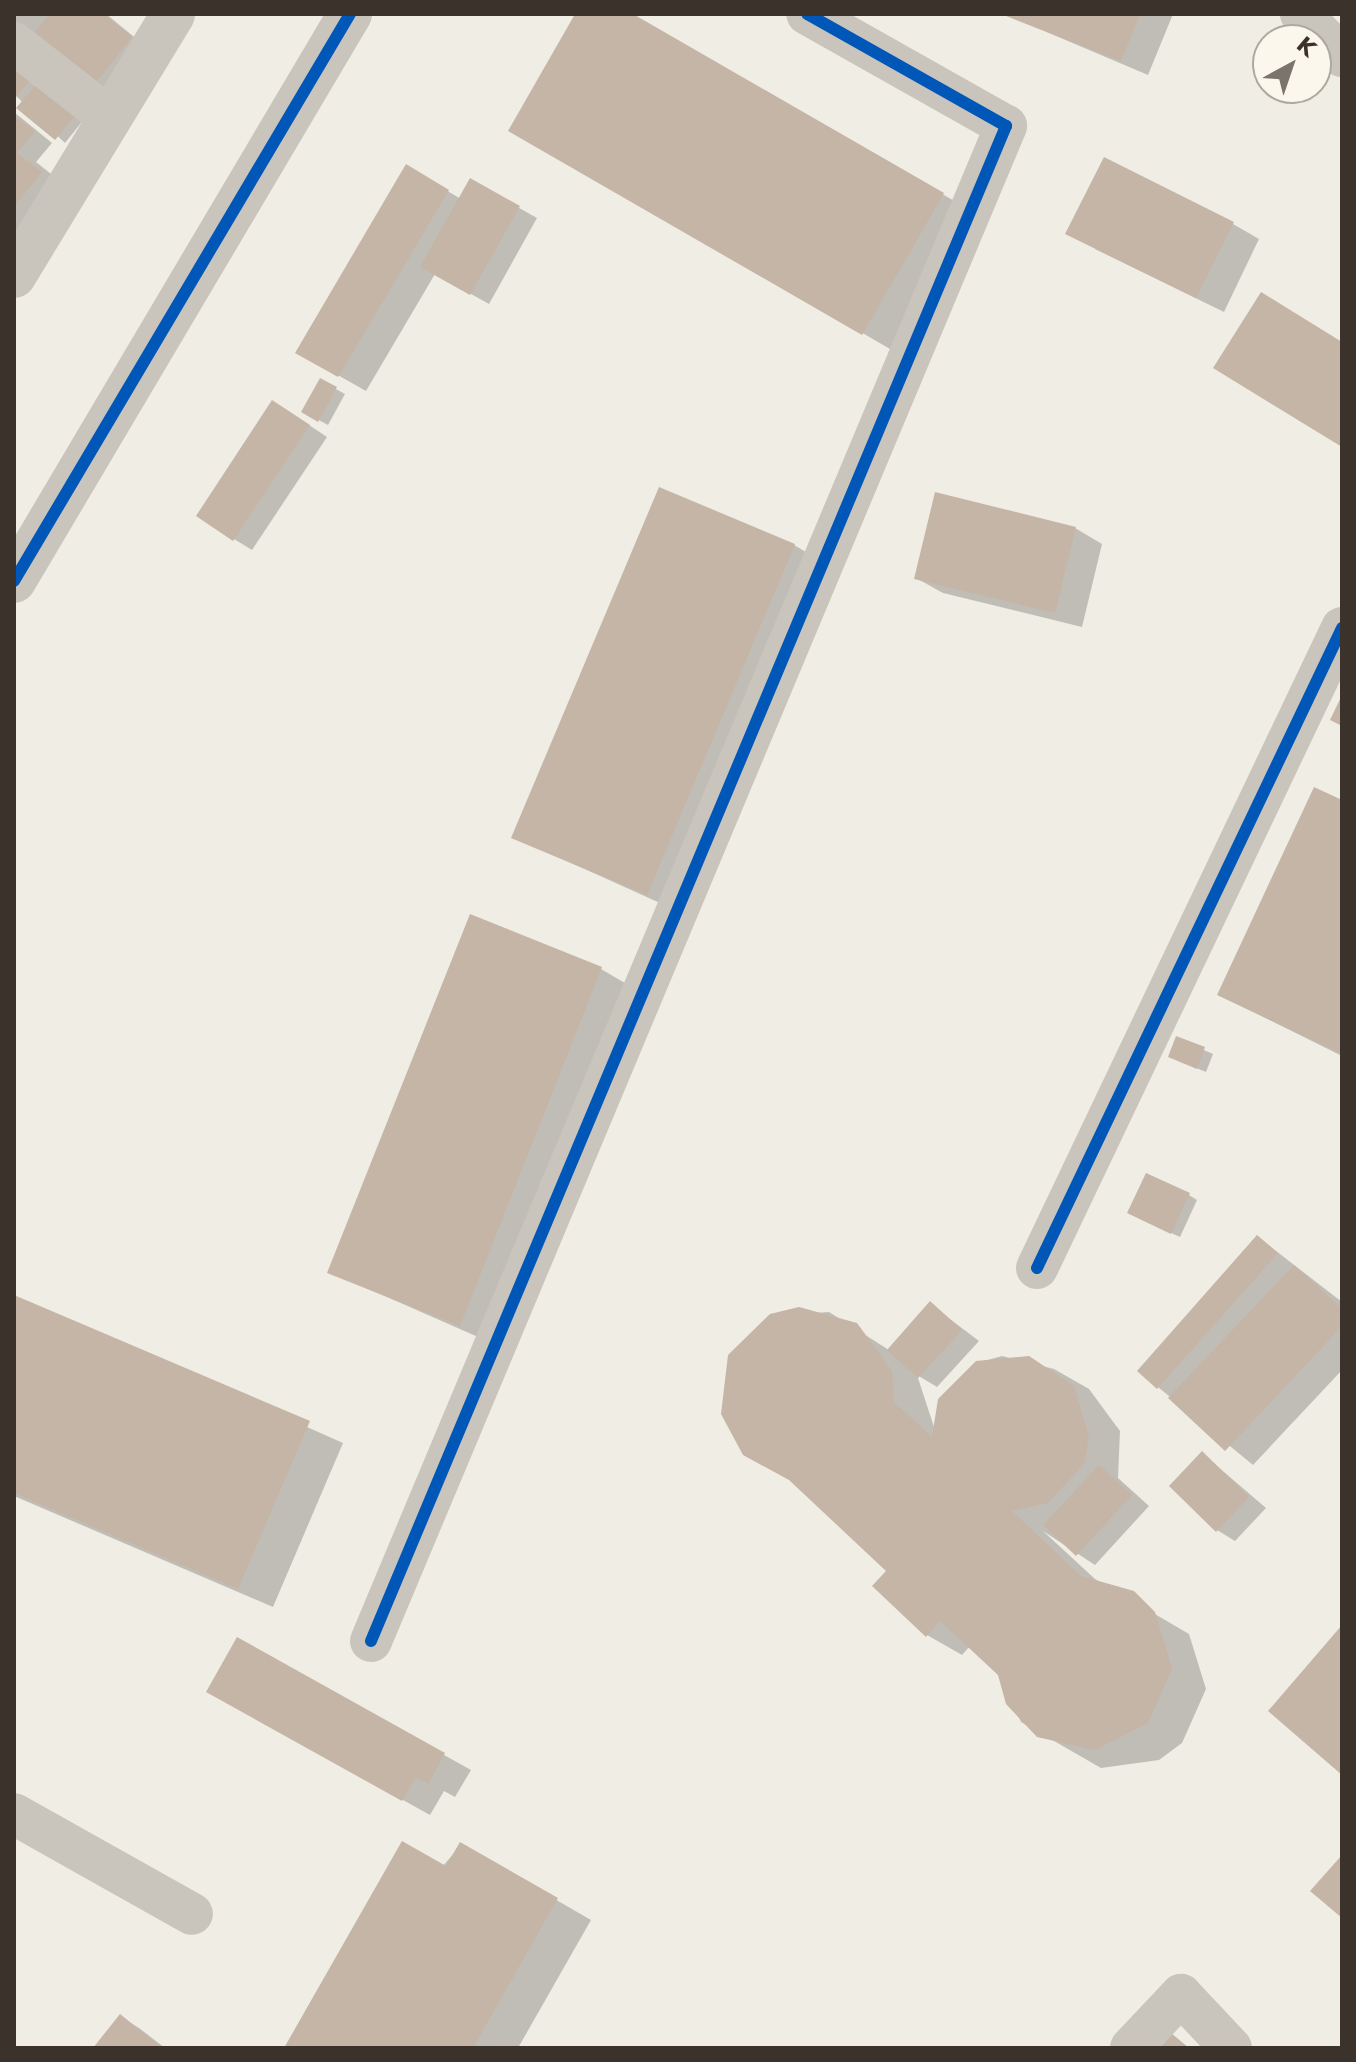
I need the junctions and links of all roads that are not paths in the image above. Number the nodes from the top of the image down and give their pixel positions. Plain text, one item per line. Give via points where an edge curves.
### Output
1 (173, 14) edge
2 (350, 14) edge
3 (807, 14) edge
4 (1301, 14) edge
5 (14, 43) edge
6 (1342, 56) edge
7 (110, 118) junction
8 (14, 276) edge
9 (14, 581) edge
10 (1342, 628) edge
11 (1037, 1268) dead end
12 (371, 1641) dead end
13 (14, 1814) edge
14 (192, 1914) dead end
15 (1131, 2048) edge
16 (1231, 2048) edge

1 - 7 street
2 - 9 street
3 - 12 street via 1006,126
4 - 6 street
5 - 7 street
7 - 8 street
10 - 11 street
13 - 14 street
15 - 16 street via 1181,1995

